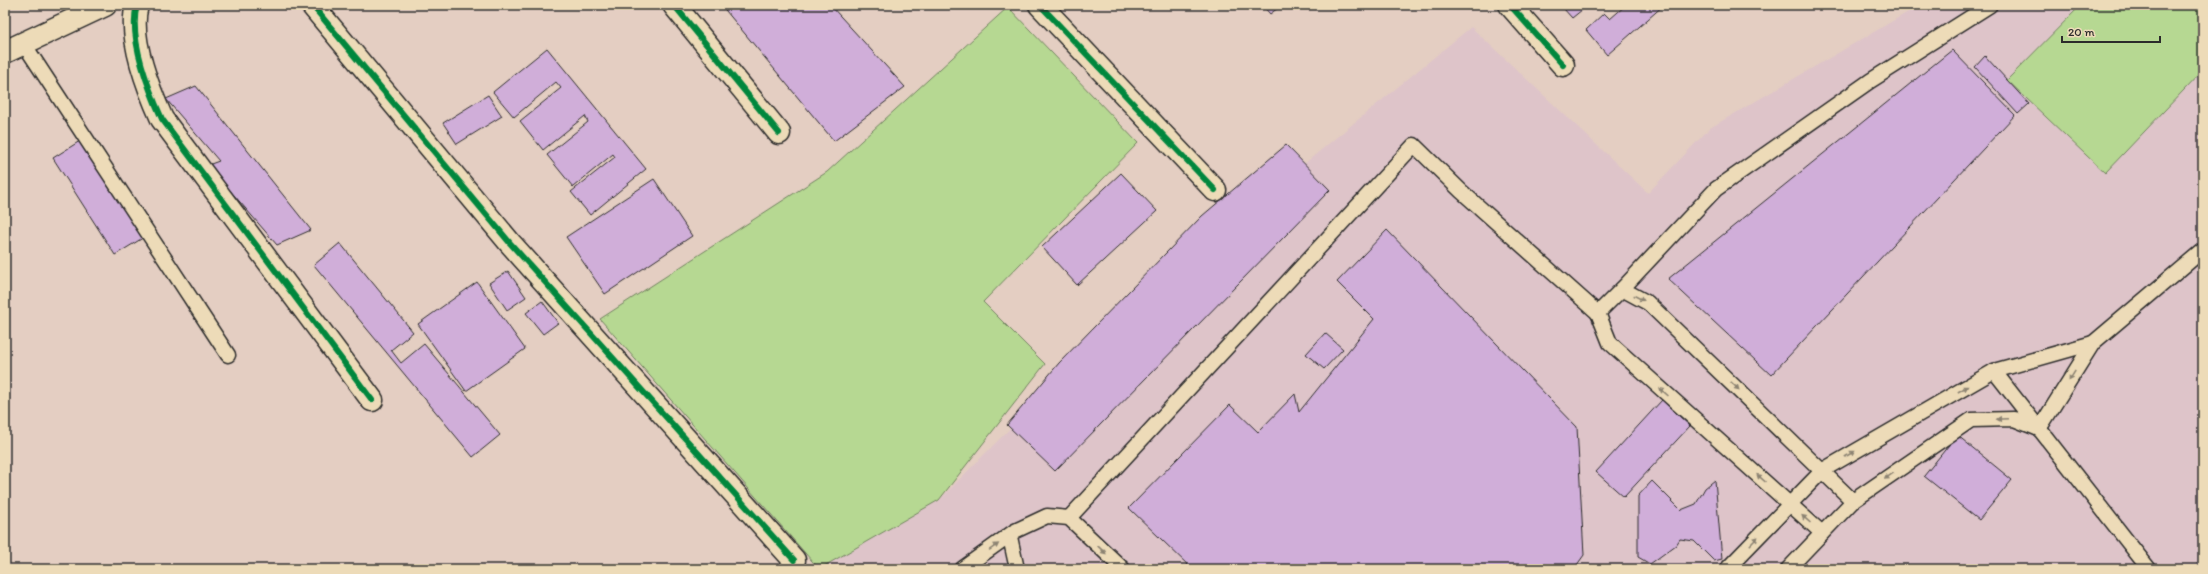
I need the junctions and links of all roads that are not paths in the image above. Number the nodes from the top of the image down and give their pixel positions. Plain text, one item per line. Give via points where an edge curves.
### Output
1 (105, 5) edge
2 (137, 5) edge
3 (312, 5) edge
4 (674, 5) edge
5 (1040, 5) edge
6 (1510, 5) edge
7 (1990, 5) edge
8 (14, 48) edge
9 (1563, 65) dead end
10 (779, 133) dead end
11 (1214, 190) dead end
12 (2203, 250) edge
13 (1622, 289) junction
14 (1598, 312) junction
15 (2093, 343) junction
16 (228, 355) dead end
17 (1994, 371) junction
18 (372, 400) dead end
19 (2039, 429) junction
20 (1823, 470) junction
21 (1853, 501) junction
22 (1790, 504) junction
23 (1069, 518) junction
24 (1822, 533) junction
25 (1010, 537) junction
26 (794, 560) dead end
27 (962, 569) edge
28 (1017, 569) edge
29 (1122, 569) edge
30 (1727, 569) edge
31 (1788, 569) edge
32 (2149, 569) edge

1 - 8 street
2 - 18 street via 135,30 146,82 162,119
3 - 26 street via 510,243
4 - 10 street
5 - 11 street
6 - 9 street
7 - 13 lane via 1870,81 1716,189
8 - 16 lane
12 - 15 lane
13 - 14 lane
13 -> 20 lane via 1648,303
22 -> 14 lane via 1610,343
14 - 23 lane via 1461,191 1414,145
15 - 17 lane
15 -> 19 lane
17 - 19 lane
20 -> 17 lane
19 -> 21 lane via 2014,419 1971,420
19 - 32 lane
20 - 21 lane
20 - 22 lane
21 - 24 lane
24 -> 22 lane
30 -> 22 lane
23 - 25 lane via 1047,516 1016,531
23 -> 29 lane
24 - 31 lane
27 -> 25 lane
25 - 28 lane

